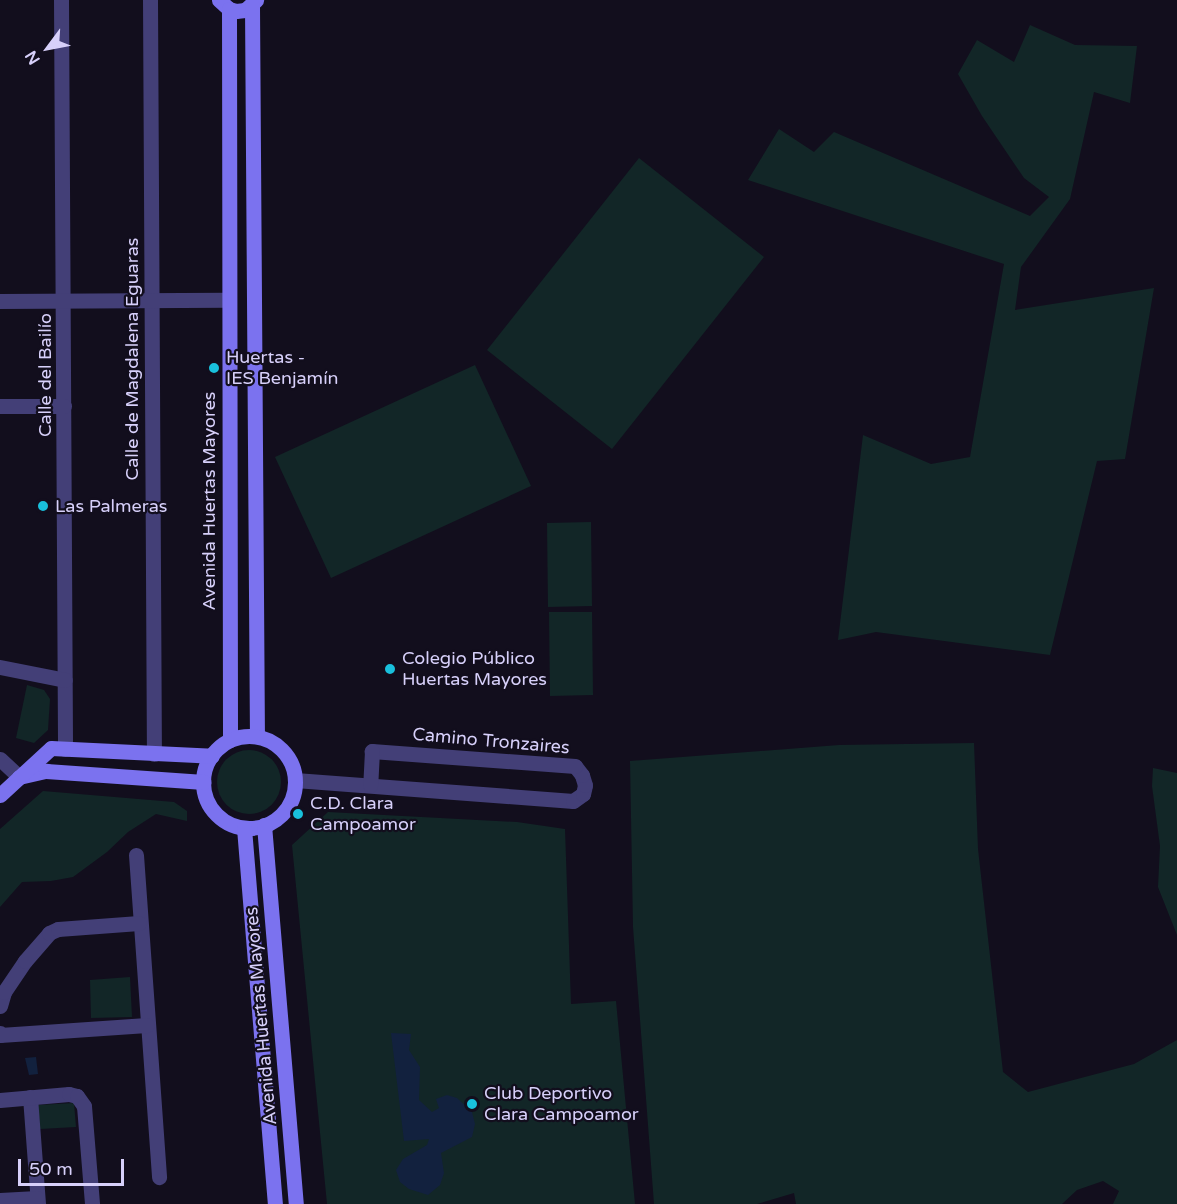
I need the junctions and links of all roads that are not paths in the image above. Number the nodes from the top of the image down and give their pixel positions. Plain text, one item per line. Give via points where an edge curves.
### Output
1 (62, 0) edge
2 (150, 0) edge
3 (255, 2) edge
4 (224, 5) edge
5 (152, 300) junction
6 (227, 300) junction
7 (0, 301) edge
8 (64, 301) junction
9 (0, 406) edge
10 (64, 406) junction
11 (0, 667) edge
12 (65, 680) junction
13 (257, 736) junction
14 (230, 740) junction
15 (65, 749) junction
16 (154, 754) junction
17 (212, 756) junction
18 (0, 759) edge
19 (19, 777) junction
20 (295, 780) junction
21 (204, 782) junction
22 (370, 785) junction
23 (0, 795) edge
24 (264, 825) junction
25 (244, 828) junction
26 (136, 855) dead end
27 (140, 923) junction
28 (0, 1006) edge
29 (147, 1025) junction
30 (0, 1033) edge
31 (30, 1097) junction
32 (0, 1100) edge
33 (159, 1178) dead end
34 (0, 1200) edge
35 (37, 1201) edge
36 (92, 1204) edge
37 (275, 1204) edge
38 (296, 1204) edge

1 - 8 street, Calle del Bailío
2 - 5 street, Calle de Magdalena Eguaras
3 - 4 street via 245,10
3 - 13 street
4 - 6 street, Avenida Huertas Mayores
5 - 6 street
5 - 8 street
5 - 16 street, Calle de Magdalena Eguaras
6 - 14 street, Avenida Huertas Mayores
7 - 8 street
8 - 10 street, Calle del Bailío
9 - 10 street
10 - 12 street, Calle del Bailío
11 - 12 street
12 - 15 street, Calle del Bailío
13 - 14 street
13 - 20 street via 284,751
14 - 17 street
15 - 16 street
15 - 19 street via 51,748
16 - 17 street
17 - 21 street
18 - 19 street
19 - 21 street via 46,771
19 - 23 street
20 - 22 street, Camino Tronzaires
20 - 24 street via 287,808
21 - 25 street via 211,807 220,817
22 - 22 street, Camino Tronzaires via 573,801 583,794 585,785 574,766 372,751
24 - 25 street
24 - 38 street, Avenida Huertas Mayores
25 - 37 street, Avenida Huertas Mayores
26 - 27 street
27 - 28 street via 49,933 3,992
27 - 29 street
29 - 30 street
29 - 33 street
31 - 32 street
31 - 35 street
31 - 36 street via 69,1094 77,1096 84,1106
34 - 35 street

